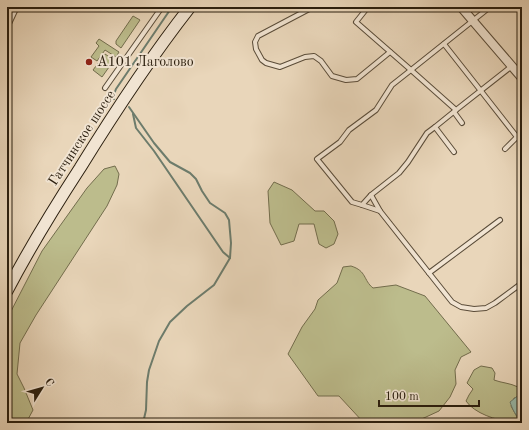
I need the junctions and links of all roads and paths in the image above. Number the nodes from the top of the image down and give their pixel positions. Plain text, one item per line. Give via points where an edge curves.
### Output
1 (15, 7) edge
2 (162, 7) edge
3 (190, 7) edge
4 (313, 7) edge
5 (368, 7) edge
6 (462, 7) edge
7 (490, 7) edge
8 (473, 20) junction
9 (7, 28) edge
10 (444, 44) junction
11 (390, 52) junction
12 (512, 66) junction
13 (411, 70) junction
14 (522, 78) edge
15 (105, 88) dead end
16 (482, 91) junction
17 (455, 111) junction
18 (462, 123) dead end
19 (435, 127) junction
20 (517, 138) junction
21 (522, 142) edge
22 (505, 149) dead end
23 (454, 152) dead end
24 (371, 195) junction
25 (362, 205) junction
26 (380, 211) junction
27 (500, 220) dead end
28 (429, 273) junction
29 (522, 283) edge
30 (7, 291) edge

1 - 9 lane
2 - 15 lane
3 - 30 main road, Гатчинское шоссе via 170,32 110,121 46,222
4 - 11 lane via 258,36 255,42 256,49 262,60 280,67 305,56 314,56 332,76 346,80 356,79
5 - 11 lane via 356,22
6 - 8 street
7 - 8 lane
8 - 10 lane
8 - 12 street
10 - 13 lane
10 - 16 lane
11 - 13 lane
12 - 14 street
12 - 16 lane
13 - 17 lane
13 - 25 lane via 392,85 376,110 349,130 340,142 317,160 352,202
16 - 17 lane
16 - 20 lane
17 - 18 lane
17 - 19 lane
19 - 23 lane
19 - 24 lane via 427,133 399,173
20 - 21 lane
20 - 22 lane
24 - 25 lane
24 - 26 lane
25 - 26 lane
26 - 28 lane
27 - 28 lane
28 - 29 lane via 452,302 461,307 474,309 486,308 496,303

